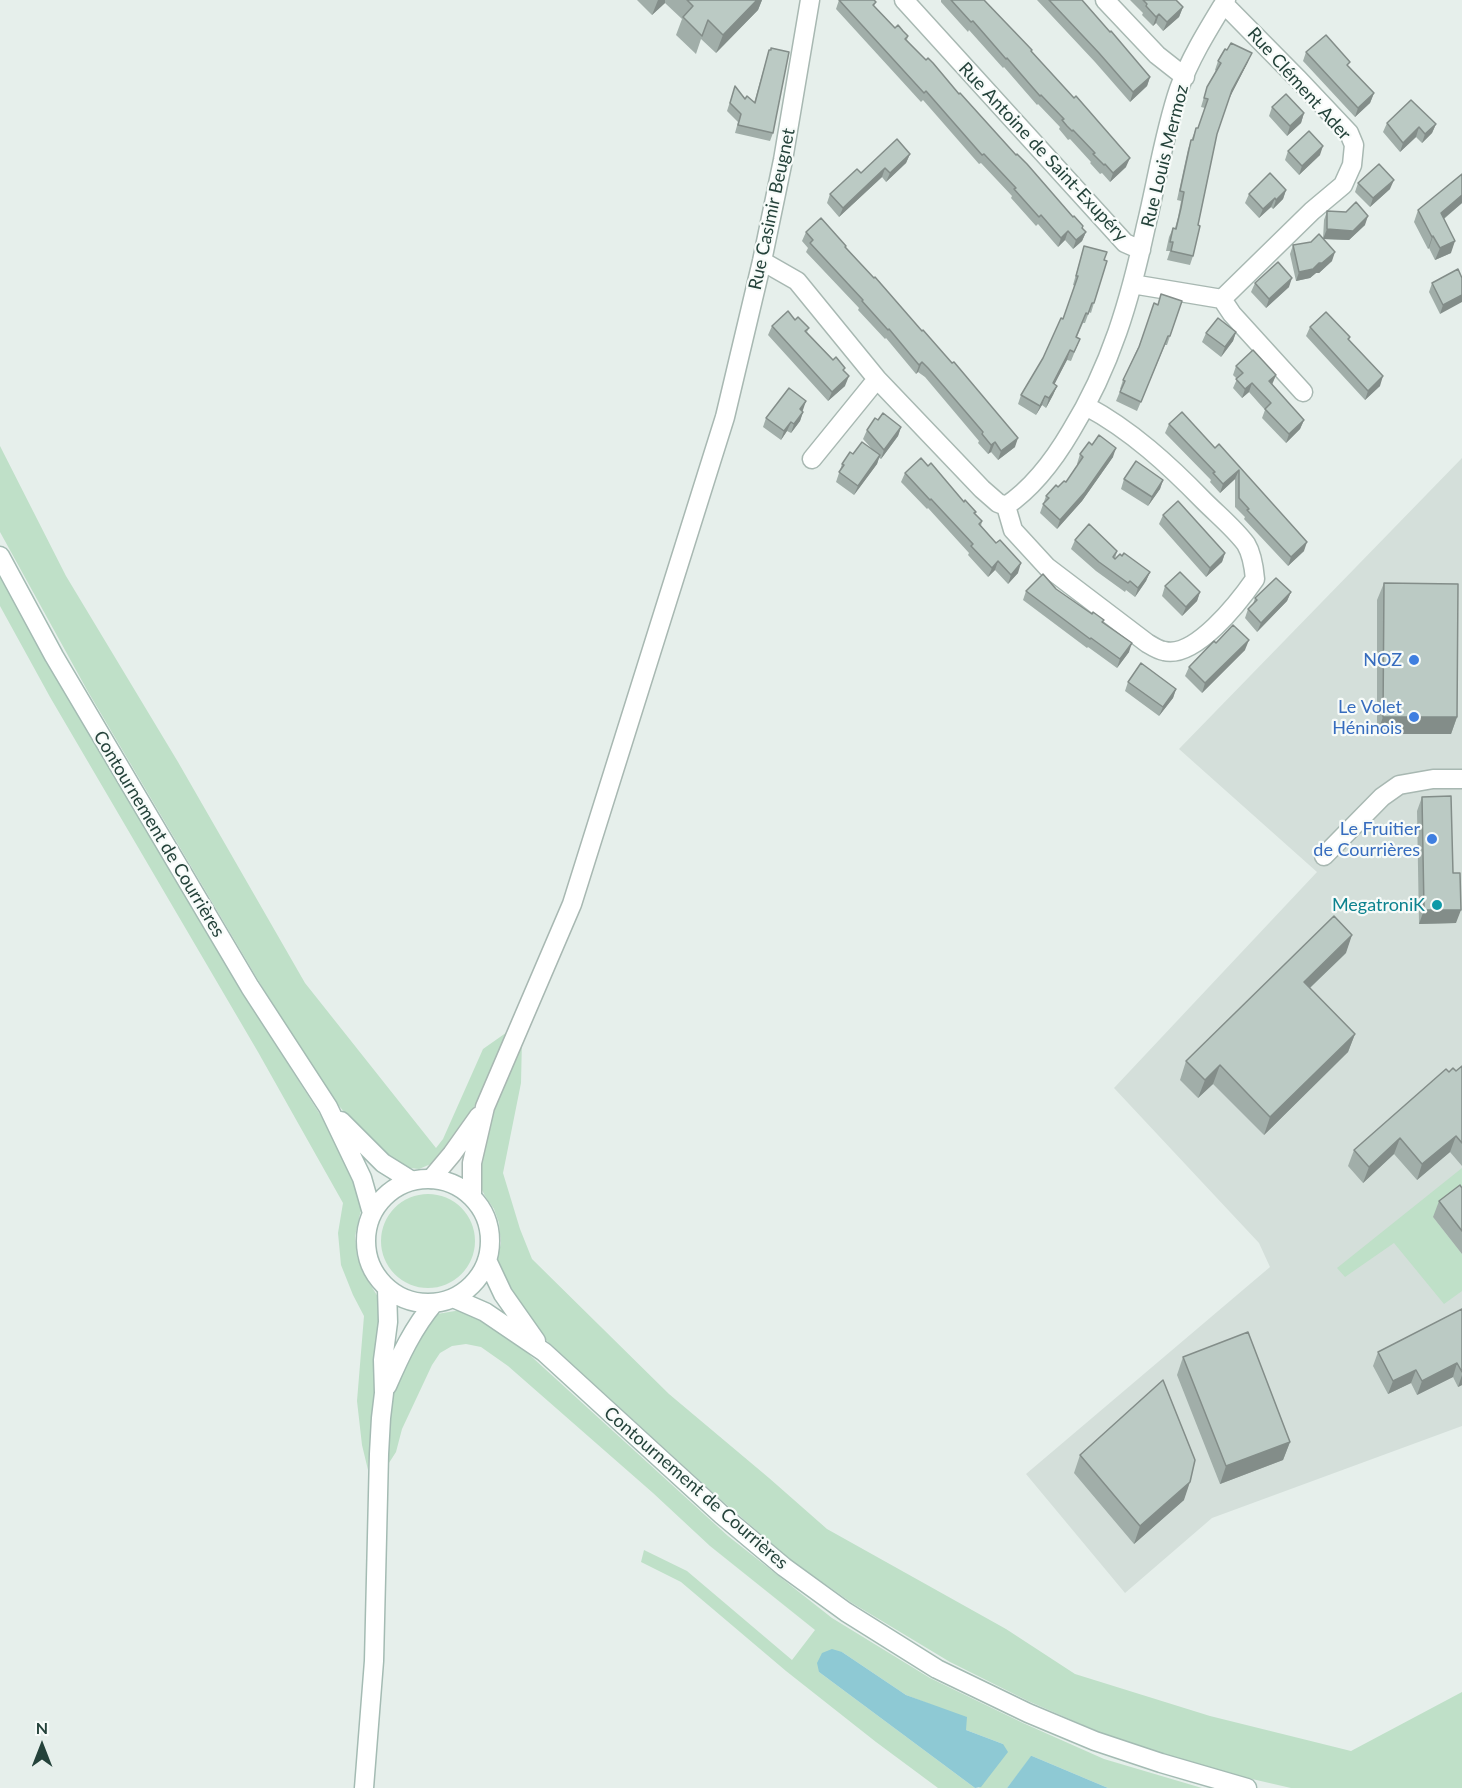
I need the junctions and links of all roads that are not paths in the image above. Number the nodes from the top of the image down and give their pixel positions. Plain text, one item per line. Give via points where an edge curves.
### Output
1 (810, 0) edge
2 (904, 0) edge
3 (1105, 0) edge
4 (1225, 2) edge
5 (1185, 77) junction
6 (1141, 250) junction
7 (762, 261) junction
8 (1132, 284) junction
9 (1222, 299) junction
10 (877, 379) junction
11 (1303, 392) dead end
12 (1086, 406) junction
13 (812, 459) dead end
14 (1006, 506) junction
15 (0, 556) edge
16 (1462, 779) edge
17 (1324, 856) dead end
18 (328, 1107) junction
19 (485, 1107) junction
20 (431, 1179) junction
21 (412, 1181) junction
22 (472, 1196) junction
23 (372, 1213) junction
24 (487, 1260) junction
25 (387, 1289) junction
26 (453, 1298) junction
27 (434, 1303) junction
28 (544, 1352) junction
29 (384, 1393) junction
30 (364, 1788) edge
31 (1247, 1788) edge

1 - 7 street, Rue Casimir Beugnet
2 - 6 street, Rue Antoine de Saint-Exupéry via 1125,243
3 - 5 street via 1157,55
4 - 5 street, Rue Louis Mermoz
4 - 9 street, Rue Clément Ader via 1349,133 1354,145 1352,165 1343,186
5 - 6 street, Rue Louis Mermoz via 1165,139
6 - 8 street, Rue Antoine de Saint-Exupéry
7 - 10 street via 796,282
7 - 19 street, Rue Casimir Beugnet via 725,417 572,904
8 - 9 street
8 - 12 street, Rue Antoine de Saint-Exupéry via 1110,356
9 - 11 street
10 - 13 street
10 - 14 street via 982,489
12 - 14 street, Rue Antoine de Saint-Exupéry via 1050,463 1023,494
12 - 14 street via 1135,437 1170,467 1247,546 1255,579 1240,601 1199,641 1184,650 1165,652 1147,643 1047,567 1013,530
15 - 18 street, Contournement de Courrières via 54,656 250,987
16 - 17 street via 1399,785
18 - 21 street, Contournement de Courrières via 382,1164
18 - 23 street, Contournement de Courrières via 362,1178
19 - 20 street
19 - 22 street via 472,1163
20 - 21 street
20 - 22 street via 453,1184
21 - 23 street via 388,1192
22 - 24 street via 490,1233
23 - 25 street via 367,1226 366,1254
24 - 26 street via 474,1283
24 - 28 street, Contournement de Courrières via 502,1294
25 - 27 street via 409,1300
25 - 29 street
26 - 27 street
26 - 28 street, Contournement de Courrières via 485,1311
27 - 29 street via 413,1332
28 - 31 street, Contournement de Courrières via 784,1567 846,1612 937,1669 1095,1741
29 - 30 street via 374,1661

